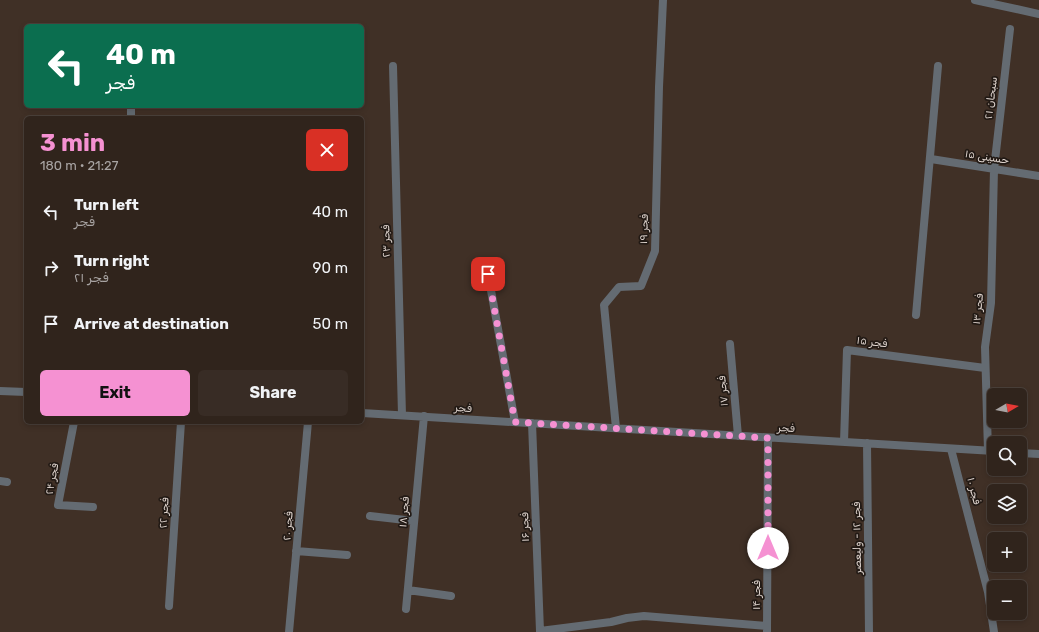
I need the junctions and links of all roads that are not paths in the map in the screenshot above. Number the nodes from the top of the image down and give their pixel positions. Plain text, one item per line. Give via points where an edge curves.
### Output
1 (663, 0) edge
2 (975, 0) edge
3 (1039, 14) edge
4 (1010, 29) dead end
5 (393, 66) dead end
6 (938, 66) dead end
7 (931, 159) junction
8 (994, 169) junction
9 (1039, 176) edge
10 (488, 274) dead end
11 (916, 315) dead end
12 (730, 344) dead end
13 (985, 368) junction
14 (0, 391) edge
15 (24, 392) edge
16 (364, 413) edge
17 (402, 415) junction
18 (424, 416) junction
19 (515, 422) junction
20 (532, 423) junction
21 (74, 424) edge
22 (181, 424) edge
23 (308, 424) edge
24 (616, 428) junction
25 (738, 436) junction
26 (990, 436) edge
27 (768, 438) junction
28 (844, 442) junction
29 (867, 443) junction
30 (951, 449) junction
31 (987, 451) edge
32 (1027, 453) edge
33 (1039, 454) edge
34 (93, 507) dead end
35 (370, 516) dead end
36 (414, 520) junction
37 (296, 551) junction
38 (347, 555) dead end
39 (408, 590) junction
40 (452, 596) dead end
41 (169, 606) dead end
42 (406, 609) dead end
43 (767, 629) edge
44 (289, 632) edge
45 (869, 632) edge
46 (994, 632) edge

1 - 24 street, فجر ۱۹ via 654,251 641,286 619,287 604,305
2 - 3 street
4 - 8 street, سبحان ۲۱
5 - 17 street, فجر ۲۳
6 - 7 street
7 - 8 street, حسینی ۱۵
7 - 11 street
8 - 9 street, حسینی ۱۵
8 - 13 street, فجر ۱۳ via 991,303
10 - 19 street
12 - 25 street, فجر ۱۷
13 - 26 street, فجر ۱۳
13 - 28 street, فجر ۱۵ via 847,350
14 - 15 street
16 - 17 street, فجر
17 - 18 street, فجر
18 - 19 street, فجر
18 - 36 street, فجر ۱۸
19 - 20 street, فجر
20 - 24 street, فجر
20 - 43 street, فجر ۱۶ via 540,631 644,616
21 - 34 street, فجر ۲۴ via 58,505
22 - 41 street, فجر ۲۲
23 - 37 street, فجر ۲۰
24 - 25 street, فجر
25 - 27 street, فجر
27 - 28 street, فجر
27 - 43 street, فجر ۱۴
28 - 29 street, فجر
29 - 30 street, فجر
29 - 45 street, فجر ۱۲ - ولیعصر
30 - 31 street, فجر
30 - 46 street, فجر ۱۰ via 988,592
32 - 33 street
35 - 36 street
36 - 39 street, فجر ۱۸
37 - 38 street
37 - 44 street, فجر ۲۰
39 - 40 street
39 - 42 street, فجر ۱۸

